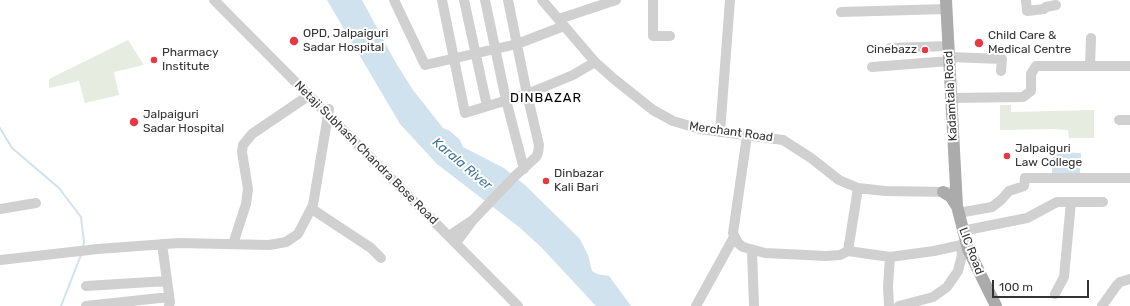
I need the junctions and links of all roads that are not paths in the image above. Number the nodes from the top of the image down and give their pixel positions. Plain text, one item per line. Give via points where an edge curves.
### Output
1 (214, 0) edge
2 (221, 0) edge
3 (442, 0) edge
4 (464, 0) edge
5 (485, 0) edge
6 (508, 0) edge
7 (542, 0) edge
8 (653, 0) edge
9 (730, 0) edge
10 (1026, 0) edge
11 (610, 1) edge
12 (399, 2) edge
13 (946, 5) edge
14 (1056, 5) dead end
15 (841, 12) dead end
16 (561, 22) junction
17 (670, 36) dead end
18 (1091, 38) dead end
19 (517, 44) junction
20 (890, 48) dead end
21 (496, 49) junction
22 (476, 54) junction
23 (949, 55) junction
24 (455, 58) junction
25 (596, 62) junction
26 (1090, 66) junction
27 (1130, 66) edge
28 (872, 67) dead end
29 (1002, 71) dead end
30 (526, 94) junction
31 (308, 96) junction
32 (951, 98) junction
33 (506, 100) junction
34 (487, 106) junction
35 (328, 112) junction
36 (1119, 120) dead end
37 (1130, 120) edge
38 (720, 132) junction
39 (747, 136) junction
40 (524, 168) junction
41 (1130, 178) edge
42 (858, 188) junction
43 (943, 192) junction
44 (955, 192) junction
45 (1072, 202) junction
46 (1103, 202) dead end
47 (36, 203) dead end
48 (0, 209) edge
49 (312, 209) junction
50 (957, 210) junction
51 (455, 237) junction
52 (734, 237) junction
53 (963, 239) junction
54 (162, 244) junction
55 (233, 244) junction
56 (752, 251) junction
57 (848, 251) junction
58 (890, 257) junction
59 (381, 258) dead end
60 (0, 260) edge
61 (488, 274) junction
62 (1130, 279) edge
63 (167, 281) junction
64 (86, 286) dead end
65 (1055, 294) dead end
66 (169, 301) edge
67 (86, 306) edge
68 (518, 306) edge
69 (524, 306) edge
70 (696, 306) edge
71 (754, 306) edge
72 (889, 306) edge
73 (899, 306) edge
74 (996, 306) edge
75 (1102, 306) edge

1 - 31 street, Netaji Subhash Chandra Bose Road
2 - 35 street, Netaji Subhash Chandra Bose Road
3 - 24 street
4 - 22 street
5 - 21 street
6 - 19 street
7 - 16 street, Merchant Road
8 - 17 street via 653,36
9 - 38 street
10 - 14 street via 1023,11
11 - 16 street
12 - 24 street via 425,65
13 - 15 street
13 - 23 main road, Kadamtala Road
16 - 19 street
16 - 25 street, Merchant Road
18 - 26 street
19 - 21 street
19 - 30 street
20 - 23 street
21 - 22 street
21 - 33 street
22 - 24 street
22 - 34 street
23 - 28 street
23 - 29 street via 1002,59
23 - 32 main road, Kadamtala Road
24 - 34 street via 464,113
25 - 30 street via 574,75
25 - 38 street, Merchant Road via 633,95 663,116 687,127
26 - 27 street
26 - 32 street via 1036,66 1031,74 1031,91 1023,97
30 - 33 street
30 - 40 street via 539,149 536,158
31 - 35 street, Netaji Subhash Chandra Bose Road
31 - 55 street via 252,134 243,145 247,195
32 - 44 main road, Kadamtala Road
33 - 34 street
33 - 40 street
35 - 49 street
35 - 51 street, Netaji Subhash Chandra Bose Road via 392,171
35 - 61 street, Netaji Subhash Chandra Bose Road
36 - 37 street
38 - 39 street, Merchant Road
39 - 42 street, Merchant Road via 783,140 839,180
39 - 52 street
40 - 51 street
41 - 50 street via 1025,178 1024,186 1008,191 992,207
42 - 43 street, Merchant Road
42 - 57 street
43 - 44 street, Merchant Road
43 - 50 main road via 951,197
44 - 50 main road, LIC Road
45 - 46 street
45 - 53 street via 1052,204 1027,218
45 - 65 street via 1064,277
47 - 48 street
49 - 55 street via 298,234 286,242 273,245
49 - 59 street via 371,248
50 - 53 main road, LIC Road
51 - 61 street, Netaji Subhash Chandra Bose Road
52 - 56 street via 743,247
52 - 70 street
53 - 58 street via 934,251
53 - 73 street via 958,271 947,287 933,297
53 - 74 main road, LIC Road
54 - 55 street
54 - 60 street
54 - 63 street
56 - 57 street via 826,256 840,255
56 - 71 street
57 - 58 street
58 - 72 street
61 - 68 street, Netaji Subhash Chandra Bose Road
61 - 69 street, Netaji Subhash Chandra Bose Road
62 - 75 street via 1120,282
63 - 64 street
63 - 66 street
66 - 67 street

